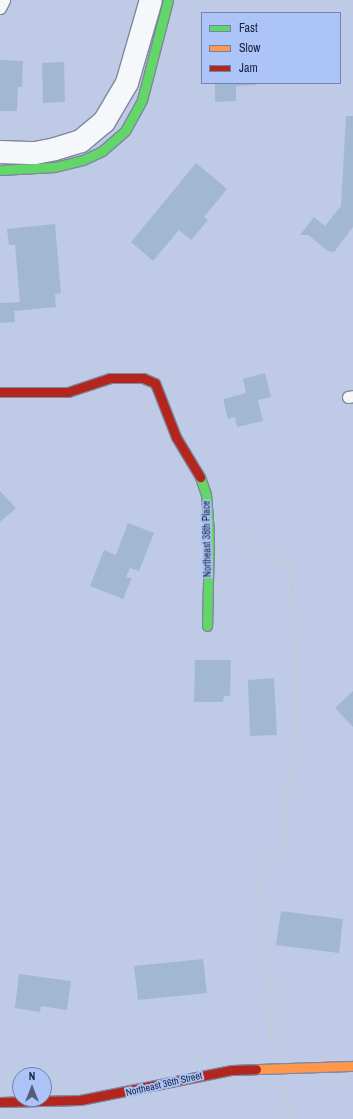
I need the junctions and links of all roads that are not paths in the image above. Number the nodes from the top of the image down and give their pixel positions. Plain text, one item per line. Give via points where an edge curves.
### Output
1 (4, 0) edge
2 (151, 0) edge
3 (168, 0) edge
4 (0, 8) edge
5 (0, 152) edge
6 (0, 170) edge
7 (0, 392) edge
8 (207, 626) dead end
9 (353, 1066) edge
10 (0, 1102) edge

1 - 4 lane
2 - 5 street via 128,83 104,122 81,141 55,149 35,153
3 - 6 street via 142,100 121,135 102,151 83,160 55,167
7 - 8 street, Northeast 38th Place via 68,392 110,378 149,379 155,383 162,394 176,437 199,475 206,494
9 - 10 street, Northeast 36th Street via 232,1070 186,1078 133,1092 80,1100

